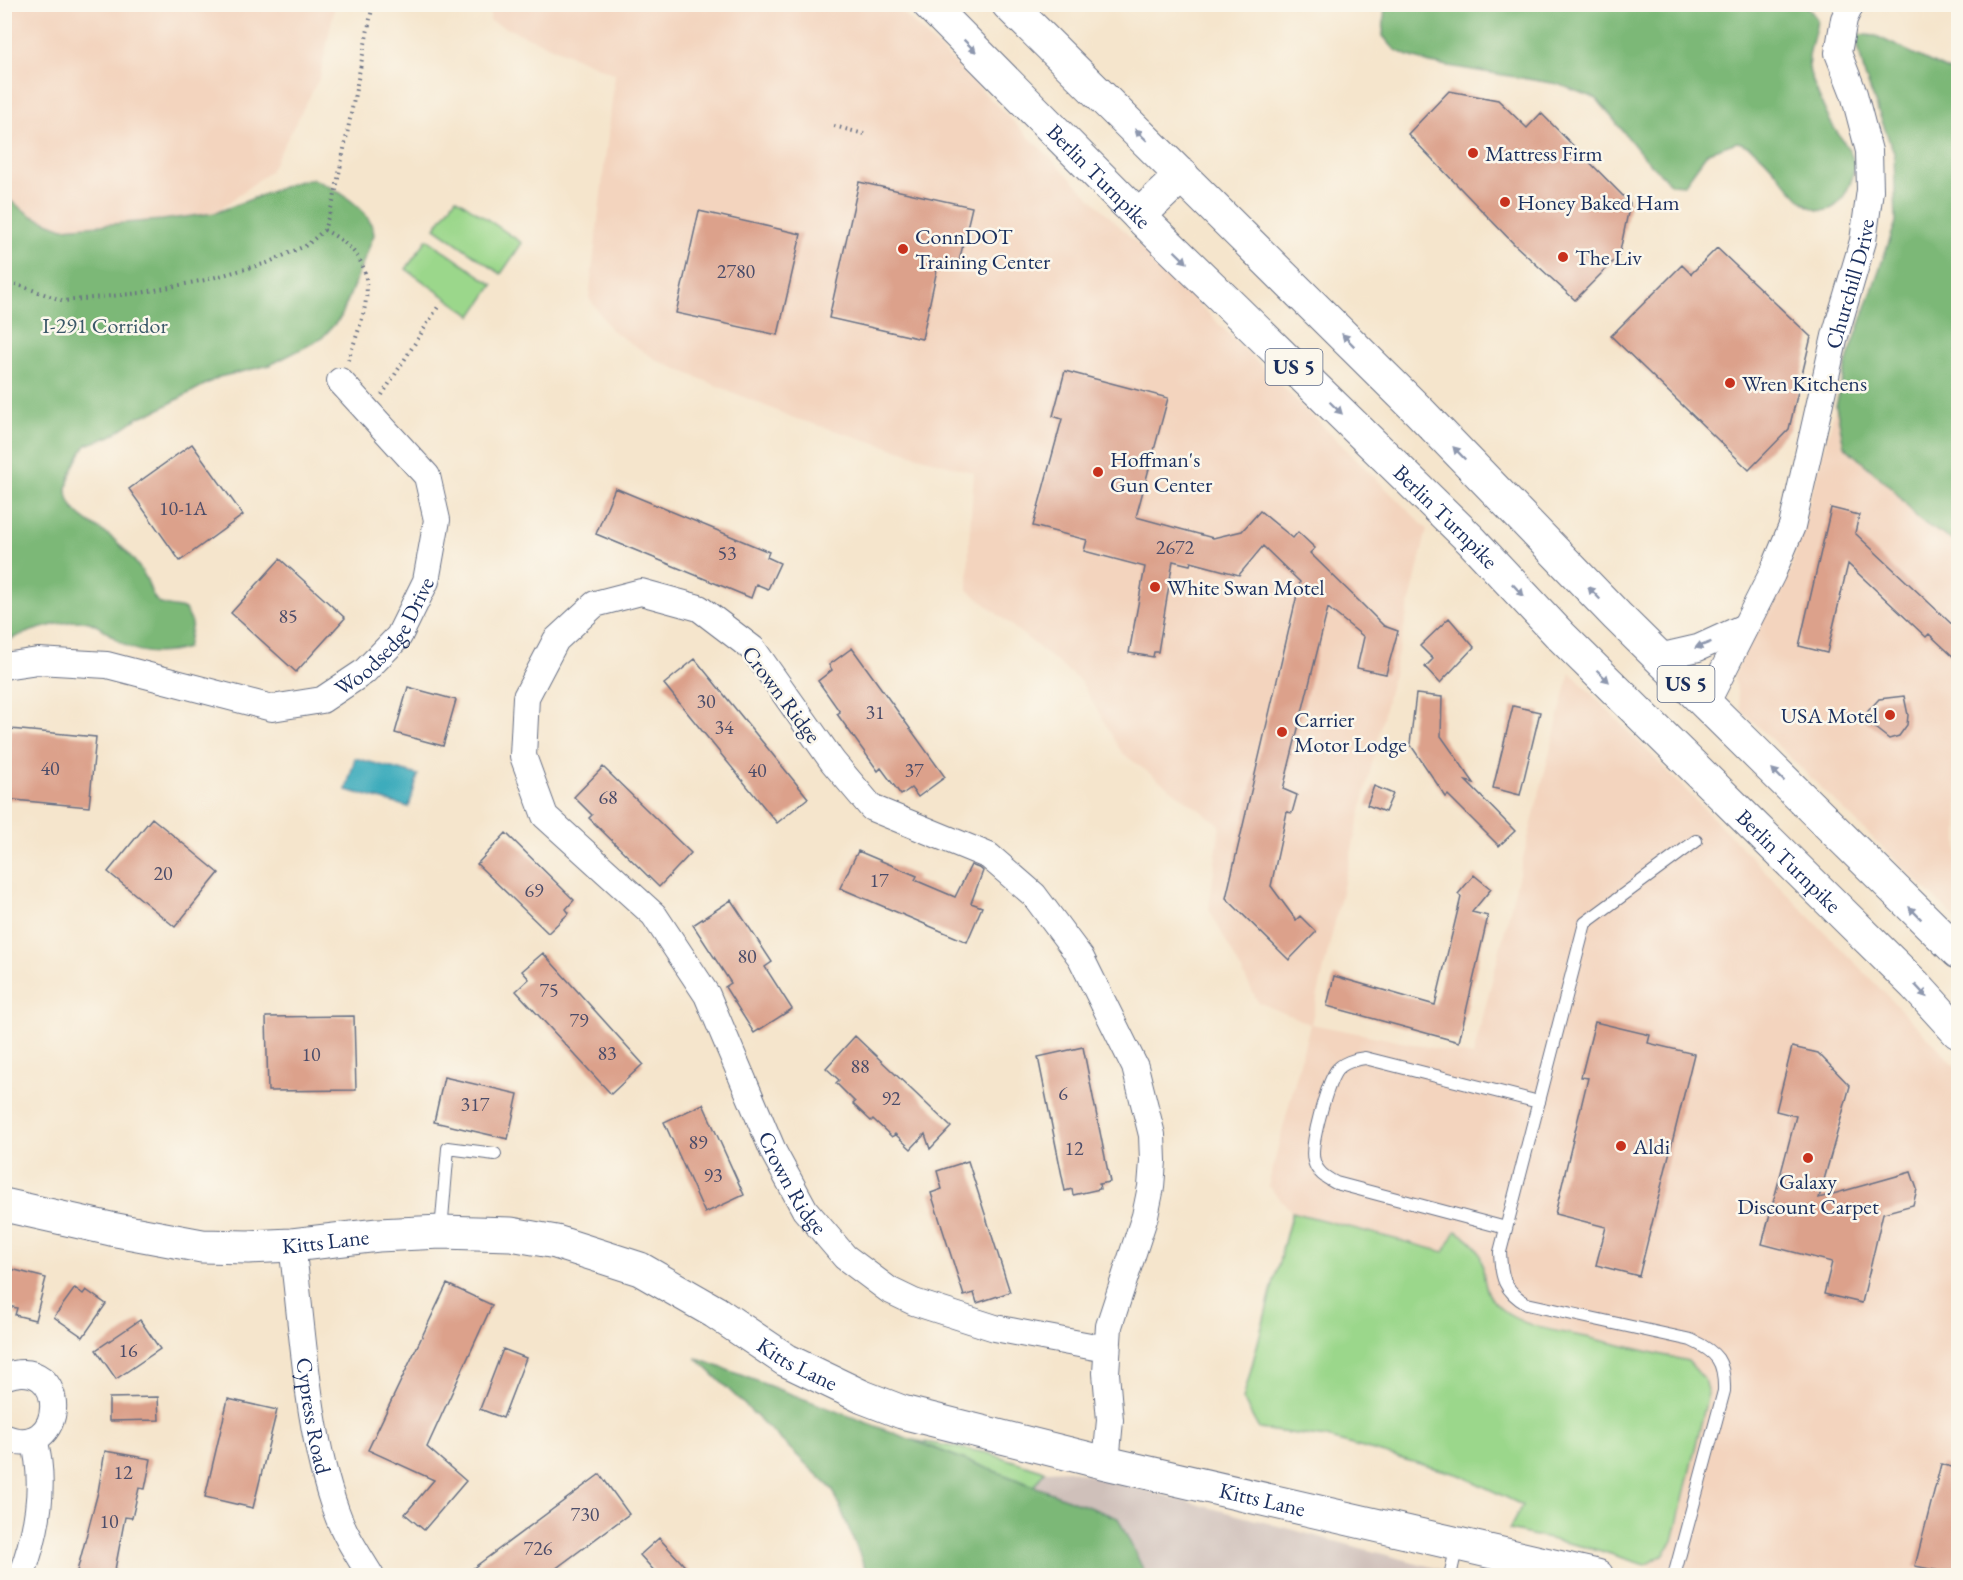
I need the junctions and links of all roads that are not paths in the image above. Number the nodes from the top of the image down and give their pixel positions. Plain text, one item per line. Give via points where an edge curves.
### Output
1 (929, 4) edge
2 (1008, 4) edge
3 (1851, 4) edge
4 (1182, 176) junction
5 (1139, 216) junction
6 (340, 381) road end
7 (1617, 616) junction
8 (1744, 627) junction
9 (1561, 636) junction
10 (1659, 657) junction
11 (4, 666) edge
12 (1706, 704) junction
13 (1696, 841) dead end
14 (1959, 952) edge
15 (1959, 1032) edge
16 (1539, 1102) junction
17 (495, 1154) dead end
18 (4, 1205) edge
19 (1506, 1228) junction
20 (441, 1232) junction
21 (292, 1245) junction
22 (1106, 1349) junction
23 (4, 1377) edge
24 (4, 1437) edge
25 (34, 1438) junction
26 (1106, 1462) junction
27 (1458, 1544) junction
28 (21, 1575) edge
29 (371, 1575) edge
30 (1450, 1575) edge
31 (1597, 1575) edge
32 (1674, 1575) edge

1 -> 5 main road, Berlin Turnpike / US 5
4 -> 2 main road, US 5
3 - 8 street, Churchill Drive via 1844,19 1839,53 1869,151 1870,190 1863,241 1835,336 1792,526
4 - 5 main road
7 -> 4 main road, US 5 via 1419,411
5 -> 9 main road, Berlin Turnpike / US 5 via 1471,540
6 - 11 street, Woodsedge Drive via 427,477 437,520 426,581 399,636 364,672 322,699 272,708 107,665 39,661
7 - 9 main road via 1594,638
7 - 10 main road, US 5
8 -> 10 street via 1698,648
8 - 12 street, Churchill Drive
9 -> 15 main road, Berlin Turnpike / US 5
10 - 12 main road, US 5
14 -> 12 main road, US 5
13 - 16 lane via 1586,923
16 - 19 lane
16 - 19 lane via 1365,1058 1355,1059 1338,1069 1332,1080 1313,1147 1314,1162 1322,1176 1336,1184
17 - 20 lane via 447,1148
18 - 21 main road, Kitts Lane via 202,1246
19 - 32 lane via 1500,1252 1501,1278 1516,1298 1527,1304 1691,1340 1707,1347 1725,1372 1724,1391
20 - 21 main road, Kitts Lane via 378,1234
20 - 26 main road, Kitts Lane via 511,1234 556,1242 630,1265 675,1287 786,1360 863,1397 942,1424
21 - 29 street, Cypress Road via 325,1474 336,1513
22 - 22 street, Crown Ridge via 1151,1187 1152,1135 1135,1067 1081,958 1034,895 989,856 872,808 833,762 753,649 699,608 641,592 595,604 556,640 526,697 527,766 545,816 654,915 707,994 774,1153 805,1210 845,1257 889,1290 914,1302 995,1328
22 - 26 street, Crown Ridge via 1110,1420
23 - 25 street via 33,1375 42,1380 53,1397 53,1417
24 - 25 street via 15,1441
25 - 28 street via 39,1497
26 - 27 main road, Kitts Lane
27 - 30 lane
27 - 31 main road, Kitts Lane

